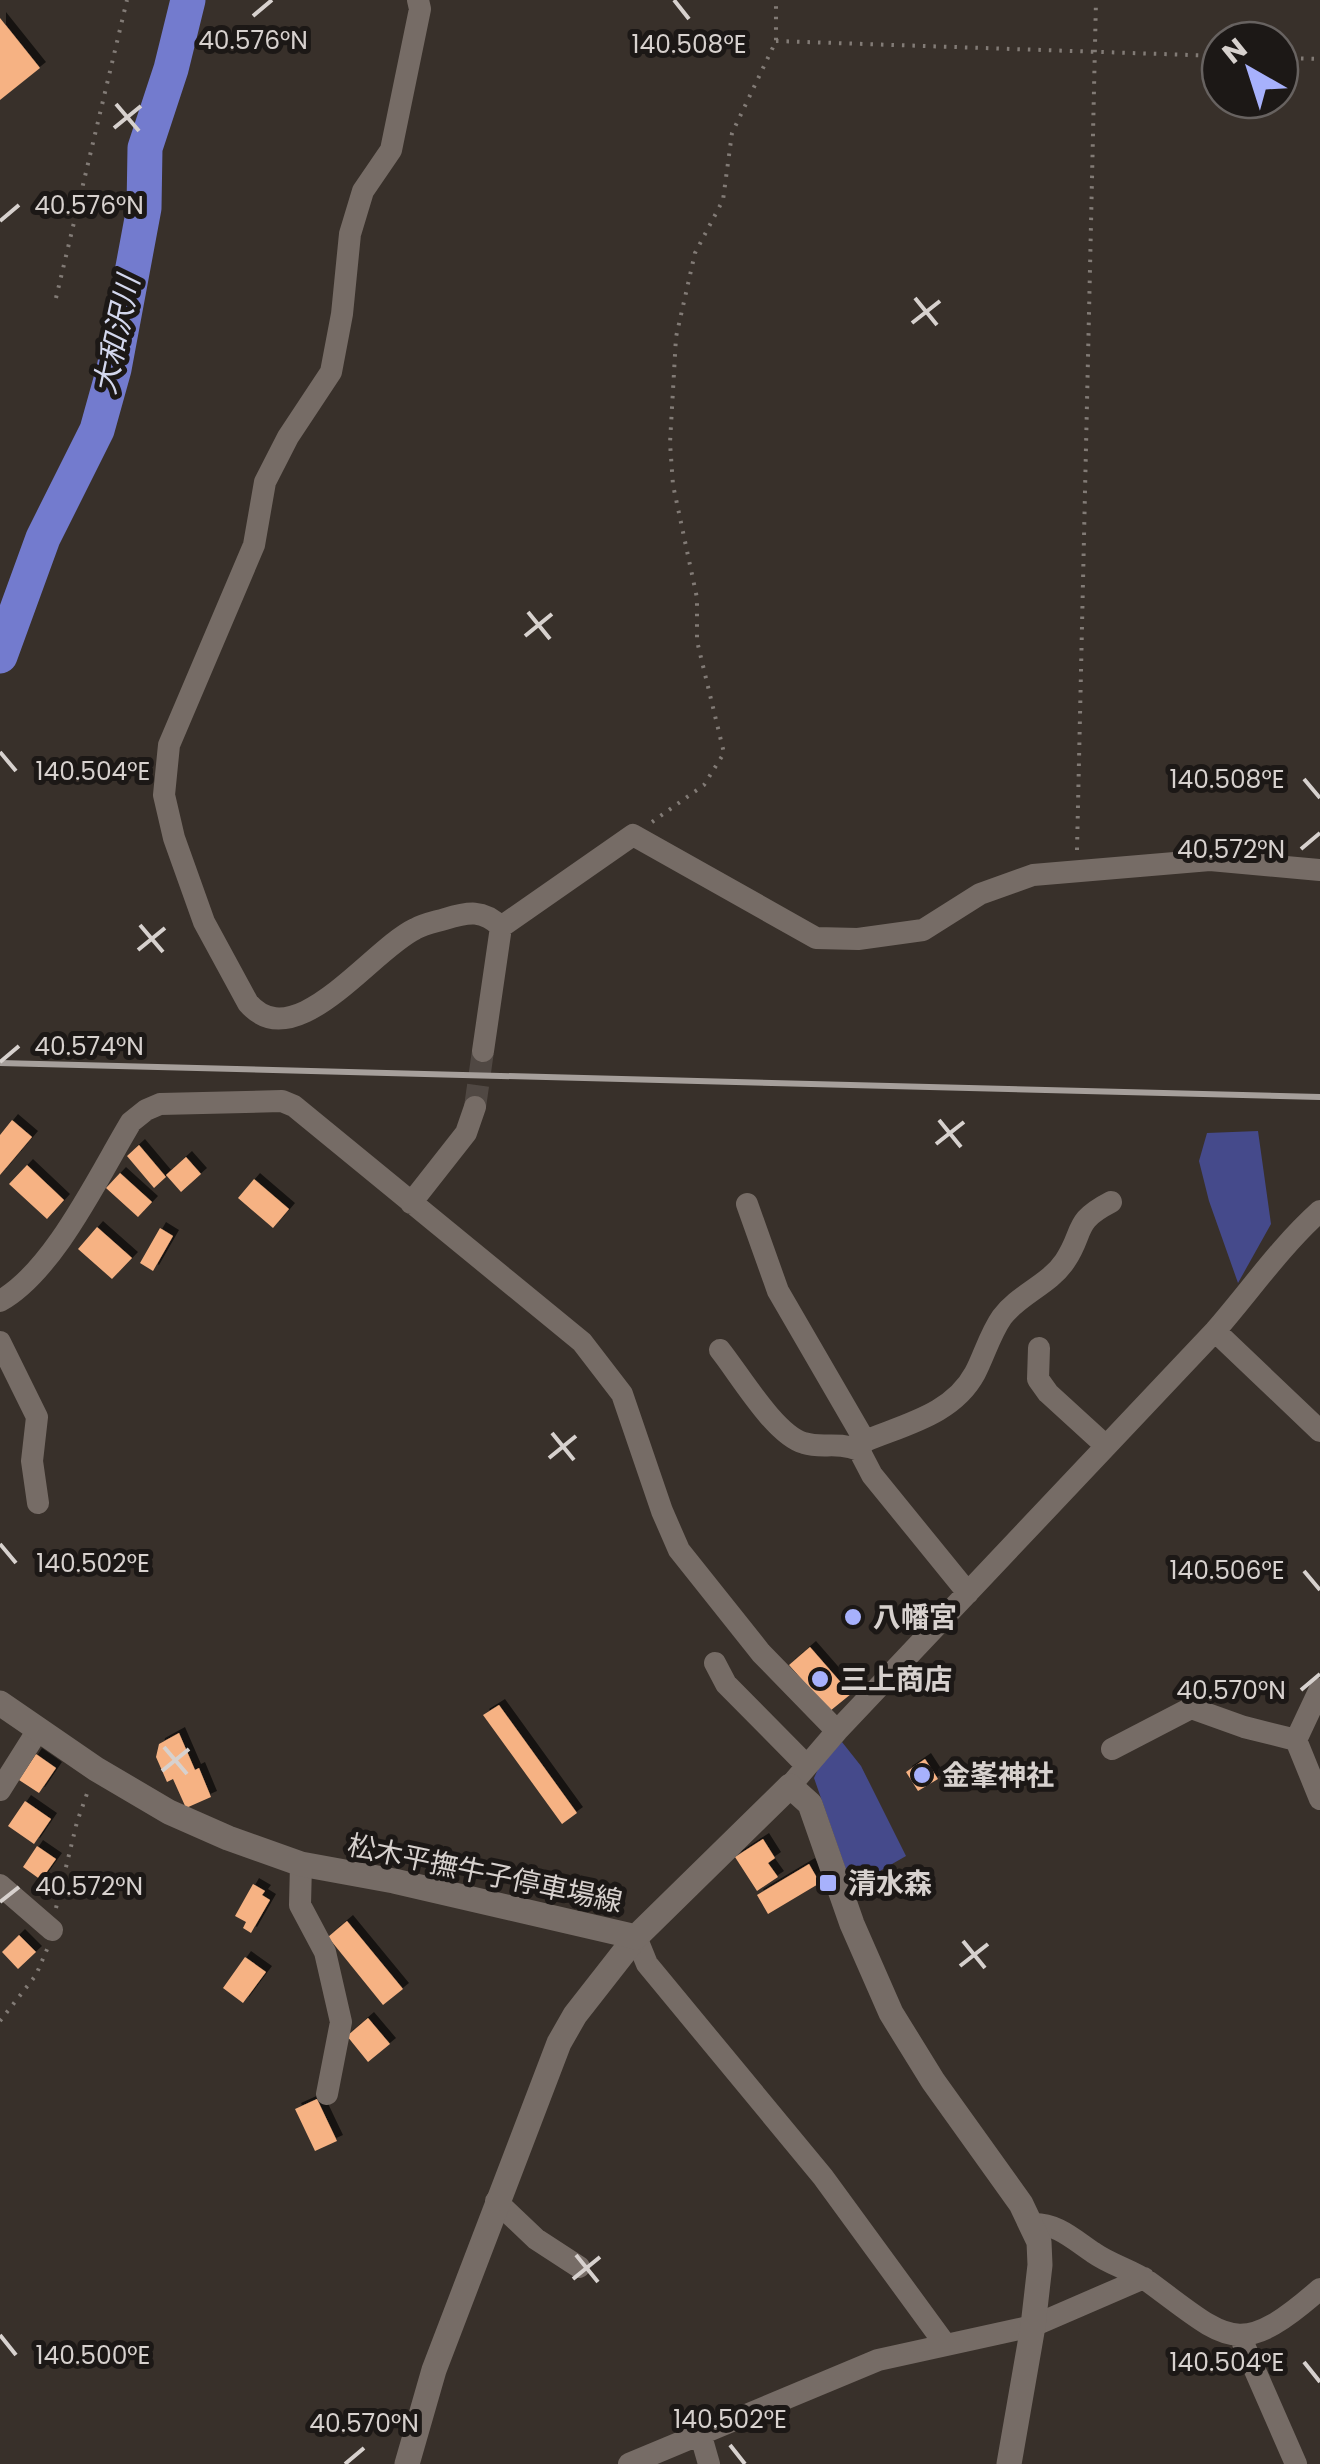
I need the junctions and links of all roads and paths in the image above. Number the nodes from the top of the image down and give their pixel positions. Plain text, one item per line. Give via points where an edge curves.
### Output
1 (127, 0) edge
2 (418, 0) edge
3 (776, 0) edge
4 (1096, 0) edge
5 (776, 41) junction
6 (1094, 52) junction
7 (1200, 55) edge
8 (56, 298) dead end
9 (633, 835) junction
10 (1076, 870) junction
11 (1320, 870) edge
12 (502, 927) junction
13 (483, 1051) tunnel mouth
14 (474, 1106) tunnel mouth
15 (1110, 1202) dead end
16 (411, 1203) junction
17 (747, 1204) dead end
18 (1320, 1211) edge
19 (0, 1301) edge
20 (1215, 1332) junction
21 (0, 1342) edge
22 (1039, 1348) dead end
23 (720, 1350) dead end
24 (10, 1387) edge
25 (1320, 1432) edge
26 (862, 1446) junction
27 (1106, 1446) junction
28 (38, 1503) dead end
29 (968, 1593) junction
30 (715, 1662) dead end
31 (1320, 1689) edge
32 (0, 1703) edge
33 (38, 1730) junction
34 (837, 1731) junction
35 (1296, 1740) junction
36 (1112, 1749) dead end
37 (96, 1769) junction
38 (799, 1776) junction
39 (0, 1790) edge
40 (1320, 1799) edge
41 (301, 1864) junction
42 (0, 1885) edge
43 (52, 1930) junction
44 (636, 1937) junction
45 (0, 2021) edge
46 (327, 2094) dead end
47 (496, 2201) junction
48 (1032, 2224) junction
49 (578, 2267) dead end
50 (1144, 2278) junction
51 (1320, 2289) edge
52 (1033, 2326) junction
53 (1240, 2336) junction
54 (945, 2344) junction
55 (701, 2436) junction
56 (407, 2464) edge
57 (629, 2464) edge
58 (709, 2464) edge
59 (1009, 2464) edge
60 (1296, 2464) edge

1 - 8 path
2 - 12 street via 390,150 362,191 350,234 331,372 266,482 254,546 169,745 164,795 204,922 248,1002 276,1021 299,1016 414,929 470,912
3 - 5 path
4 - 6 path
5 - 6 path
5 - 9 path via 732,134 723,200 695,253 676,337 673,484 724,753 704,785
6 - 7 path
6 - 10 path
9 - 10 street via 816,938 923,930 980,894 1033,875
9 - 12 street
10 - 11 street via 1210,860
12 - 13 street
14 - 16 street via 466,1132
15 - 26 street via 1090,1212 1050,1278 1001,1318 960,1396
16 - 19 street via 282,1101 160,1104 131,1122 50,1256
16 - 34 street via 582,1342 622,1394 679,1550 761,1653
17 - 26 street via 778,1291
18 - 20 street via 1287,1240
20 - 25 street
20 - 27 street
21 - 24 street
22 - 27 street via 1038,1379 1048,1394
23 - 26 street via 785,1433 804,1443
24 - 28 street via 37,1417 32,1461
26 - 29 street via 872,1475
27 - 29 street
29 - 34 street
30 - 38 street
31 - 35 street
32 - 33 main road, 松木平撫牛子停車場線
33 - 37 main road, 松木平撫牛子停車場線
33 - 39 street
34 - 38 street
35 - 36 street via 1191,1708
35 - 40 street
37 - 41 main road, 松木平撫牛子停車場線 via 169,1812
37 - 43 path
38 - 44 main road, 松木平撫牛子停車場線
38 - 48 main road via 891,2013
41 - 44 main road, 松木平撫牛子停車場線
41 - 46 street via 300,1905 324,1952 341,2022
42 - 43 street via 21,1916
43 - 45 path via 36,1975
44 - 47 main road via 559,2043
44 - 54 street via 648,1964 823,2178
47 - 49 street
47 - 56 main road
48 - 50 street via 1050,2224
48 - 52 main road via 1040,2265
50 - 52 street
50 - 53 street via 1207,2326
51 - 53 street via 1284,2321
52 - 54 street
52 - 59 main road
53 - 60 street
54 - 55 street via 878,2360
55 - 57 street
55 - 58 street

